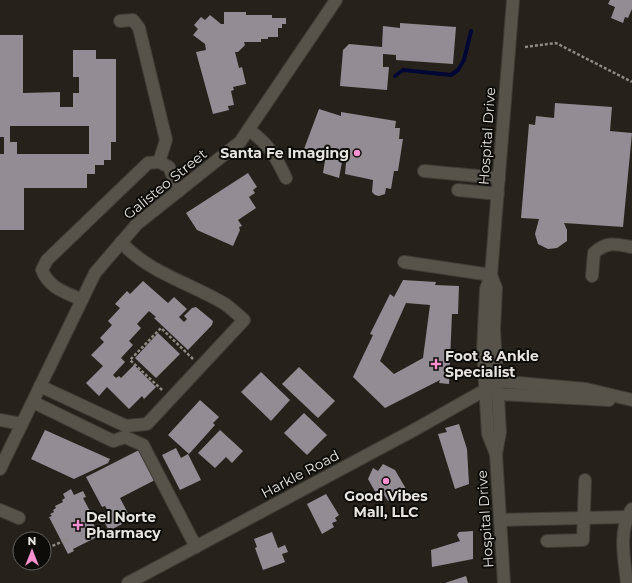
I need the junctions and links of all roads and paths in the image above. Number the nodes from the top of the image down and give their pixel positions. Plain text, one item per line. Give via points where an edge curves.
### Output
1 (336, 0) edge
2 (513, 0) edge
3 (120, 21) dead end
4 (525, 47) dead end
5 (632, 82) edge
6 (249, 130) junction
7 (159, 162) junction
8 (424, 171) dead end
9 (286, 178) dead end
10 (499, 178) junction
11 (458, 190) dead end
12 (179, 191) junction
13 (498, 194) junction
14 (122, 242) junction
15 (632, 247) edge
16 (404, 262) dead end
17 (492, 275) junction
18 (592, 276) dead end
19 (82, 300) junction
20 (201, 366) junction
21 (40, 386) junction
22 (497, 387) junction
23 (485, 390) junction
24 (171, 398) junction
25 (632, 400) edge
26 (33, 402) junction
27 (0, 420) edge
28 (22, 424) junction
29 (496, 454) junction
30 (0, 469) edge
31 (585, 480) dead end
32 (0, 510) edge
33 (629, 513) edge
34 (584, 517) junction
35 (19, 518) dead end
36 (500, 520) junction
37 (68, 539) dead end
38 (547, 541) dead end
39 (52, 546) edge
40 (196, 547) junction
41 (128, 583) edge
42 (504, 583) edge
43 (627, 583) edge

1 - 6 street, Galisteo Street
2 - 10 street, Hospital Drive
3 - 7 street via 133,20 139,28 166,140
4 - 5 path via 556,43
6 - 9 street via 264,140
6 - 12 street, Galisteo Street via 240,142
7 - 12 street via 170,167
7 - 19 street via 148,163 47,260 42,270 46,279 53,286
8 - 10 street
10 - 13 street, Hospital Drive
11 - 13 street
12 - 14 street, Galisteo Street via 137,224
13 - 17 street, Hospital Drive
14 - 19 street, Galisteo Street via 95,273
14 - 20 street via 132,254 154,269 226,305 244,320
15 - 18 street via 602,245 594,253
16 - 17 street
17 - 22 street, Hospital Drive via 496,288 494,330
17 - 23 street, Hospital Drive via 486,289 483,350
19 - 21 street, Galisteo Street
20 - 24 street
20 - 24 path via 161,328 130,360
21 - 24 street via 126,426 147,424
21 - 26 street, Galisteo Street
22 - 23 street
22 - 25 street
22 - 29 street, Hospital Drive via 500,432
23 - 29 street, Hospital Drive via 488,434
23 - 40 street, Harkle Road
26 - 28 street, Galisteo Street
26 - 40 street via 113,441 125,438 143,445
27 - 28 street
28 - 30 street, Galisteo Street
29 - 36 street, Hospital Drive
31 - 34 street
32 - 35 street
33 - 34 street
33 - 43 street via 623,550
34 - 36 street
34 - 38 street via 583,540
36 - 42 street, Hospital Drive
37 - 39 path
40 - 41 street, Harkle Road

